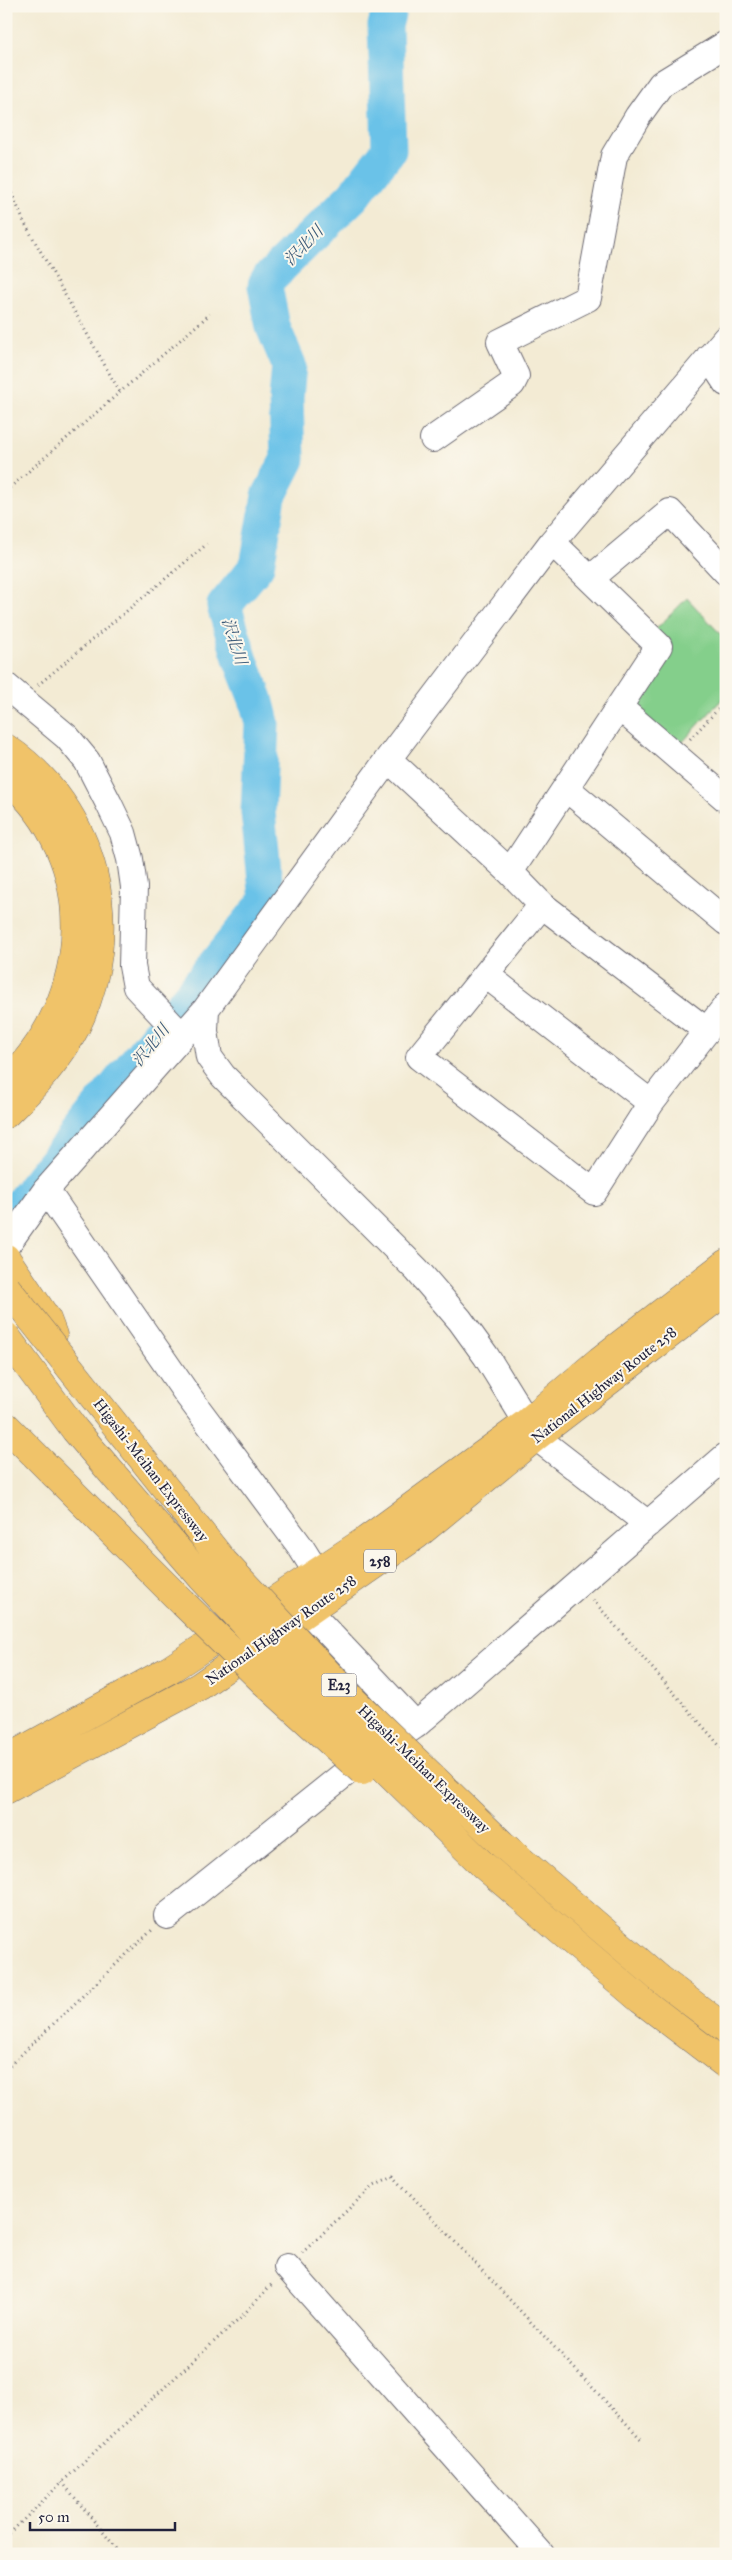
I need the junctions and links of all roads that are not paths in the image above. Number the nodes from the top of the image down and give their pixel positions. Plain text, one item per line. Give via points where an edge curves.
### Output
1 (726, 44) edge
2 (726, 338) edge
3 (709, 358) junction
4 (726, 383) edge
5 (433, 439) dead end
6 (552, 542) junction
7 (726, 572) edge
8 (590, 579) junction
9 (14, 692) edge
10 (619, 707) junction
11 (6, 748) edge
12 (388, 759) junction
13 (6, 778) edge
14 (566, 788) junction
15 (726, 799) edge
16 (510, 872) junction
17 (542, 905) junction
18 (726, 922) edge
19 (486, 975) junction
20 (726, 1006) edge
21 (206, 1009) junction
22 (173, 1027) junction
23 (707, 1031) junction
24 (6, 1082) edge
25 (651, 1103) junction
26 (6, 1114) edge
27 (46, 1190) junction
28 (6, 1246) edge
29 (6, 1258) edge
30 (726, 1264) edge
31 (6, 1287) edge
32 (726, 1292) edge
33 (6, 1336) edge
34 (63, 1360) junction
35 (6, 1426) edge
36 (531, 1430) junction
37 (726, 1456) edge
38 (648, 1524) junction
39 (317, 1573) junction
40 (308, 1611) junction
41 (416, 1724) junction
42 (6, 1759) edge
43 (6, 1790) edge
44 (483, 1864) junction
45 (167, 1916) road end
46 (726, 2029) edge
47 (726, 2065) edge
48 (287, 2267) road end
49 (541, 2554) edge

1 - 5 street via 660,84 614,156 588,298 500,342 516,376 512,384
2 - 3 street
3 - 4 street
3 - 6 street
6 - 8 street
6 - 12 street
7 - 8 street via 670,512
8 - 10 street via 659,646
9 - 22 street via 54,725 87,761 123,833 134,887 133,977 136,987
10 - 14 street
10 - 15 street
11 - 26 highway via 23,759 56,795 83,840 98,896 99,950 92,988 60,1054 40,1081
12 - 16 street
12 - 21 street
13 - 24 highway via 28,796 49,825 68,865 76,915 76,940 71,971 60,1004 44,1035
14 - 16 street
14 - 18 street
16 - 17 street
17 - 19 street
17 - 23 street
19 - 25 street
19 - 25 street via 419,1057 594,1192
20 - 23 street
21 - 22 street
21 - 36 street via 209,1057 223,1076 417,1270 486,1356
22 - 27 street
23 - 25 street
27 - 28 street
27 - 39 street via 189,1397
29 - 34 highway, bridge via 47,1319
30 - 36 highway, National Highway Route 258 / 258 via 600,1360
31 - 34 highway, Higashi-Meihan Expressway / E23, bridge
32 - 36 highway, National Highway Route 258 / 258
33 - 44 highway, Higashi-Meihan Expressway / E23, bridge via 75,1430 202,1578 334,1718
34 - 46 highway, Higashi-Meihan Expressway / E23, bridge via 224,1562 354,1701 502,1844 660,1979
35 - 44 highway, bridge via 266,1683 431,1834
36 - 38 street
36 - 39 highway, National Highway Route 258 / 258
36 - 40 highway, National Highway Route 258 / 258 via 417,1535
37 - 38 street
38 - 41 street
39 - 42 highway, National Highway Route 258 / 258 via 169,1670
40 - 41 street
40 - 43 highway, National Highway Route 258 / 258 via 200,1686
41 - 45 street via 347,1772
44 - 47 highway, Higashi-Meihan Expressway / E23, bridge via 641,2000
48 - 49 street

